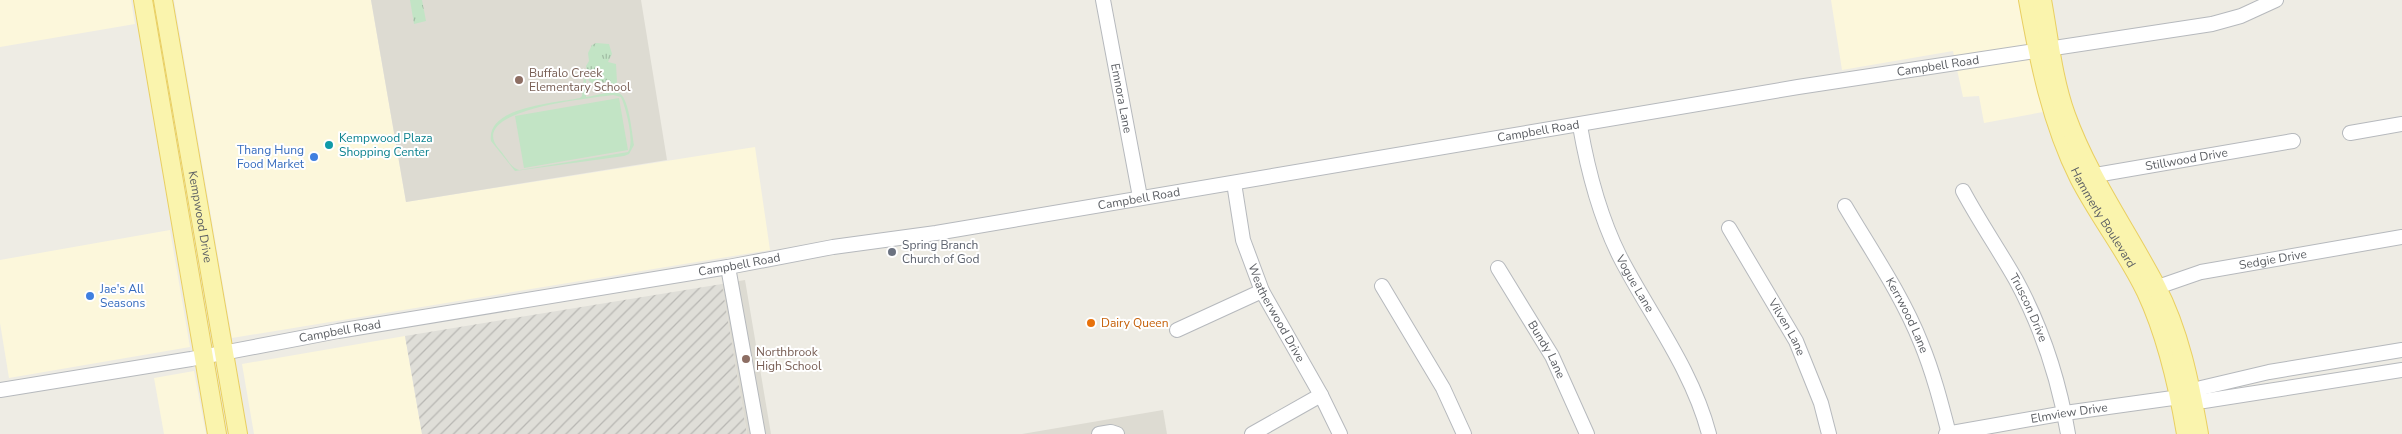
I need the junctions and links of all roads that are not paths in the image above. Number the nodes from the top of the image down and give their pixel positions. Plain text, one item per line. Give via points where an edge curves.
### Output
1 (142, 0) edge
2 (1103, 0) edge
3 (2028, 0) edge
4 (2042, 0) edge
5 (2276, 0) edge
6 (164, 8) edge
7 (146, 19) junction
8 (2044, 49) junction
9 (2402, 124) edge
10 (1580, 126) junction
11 (2350, 133) dead end
12 (2293, 141) dead end
13 (2086, 176) junction
14 (1234, 183) junction
15 (1963, 191) dead end
16 (1140, 197) junction
17 (1844, 206) dead end
18 (202, 224) junction
19 (1730, 228) dead end
20 (182, 229) junction
21 (2402, 237) edge
22 (728, 267) junction
23 (1498, 268) dead end
24 (1382, 286) dead end
25 (2151, 289) junction
26 (1262, 291) junction
27 (1177, 330) dead end
28 (2402, 350) edge
29 (225, 352) junction
30 (204, 356) junction
31 (2402, 370) edge
32 (0, 390) edge
33 (1321, 395) junction
34 (2186, 396) junction
35 (2065, 413) junction
36 (217, 434) edge
37 (238, 434) edge
38 (758, 434) edge
39 (1099, 434) edge
40 (1117, 434) edge
41 (1252, 434) edge
42 (1340, 434) edge
43 (1464, 434) edge
44 (1587, 434) edge
45 (1708, 434) edge
46 (1829, 434) edge
47 (1948, 434) edge
48 (2068, 434) edge
49 (2186, 434) edge
50 (2199, 434) edge

1 - 7 main road, Kempwood Drive
2 - 16 street, Emnora Lane
3 - 8 main road, Hammerly Boulevard
4 - 8 main road, Hammerly Boulevard
5 - 8 street, Campbell Road via 2212,24
6 - 7 main road
6 - 18 main road, Kempwood Drive
7 - 20 main road, Kempwood Drive
8 - 10 street, Campbell Road via 1798,87
8 - 13 main road, Hammerly Boulevard via 2054,118
9 - 11 street
10 - 14 street, Campbell Road
10 - 45 street, Vogue Lane via 1588,172 1604,223 1682,366 1704,414
12 - 13 street, Stillwood Drive
13 - 25 main road, Hammerly Boulevard
14 - 16 street, Campbell Road
14 - 26 street, Weatherwood Drive via 1243,240
15 - 35 street, Truscon Drive via 2028,305 2052,365
16 - 22 street, Campbell Road
17 - 47 street, Kerrwood Lane via 1892,286 1920,341
18 - 20 main road
18 - 29 main road, Kempwood Drive
19 - 46 street, Vilven Lane via 1796,341 1821,403
20 - 30 main road, Kempwood Drive
21 - 25 street, Sedgie Drive via 2201,272
22 - 29 street, Campbell Road
22 - 38 street
23 - 44 street, Bundy Lane via 1552,356
24 - 43 street via 1443,388
25 - 34 main road, Hammerly Boulevard via 2162,334
26 - 27 street
26 - 33 street, Weatherwood Drive
28 - 34 street, Elmview Drive via 2269,372 2201,388
29 - 30 street, Campbell Road
29 - 37 main road, Kempwood Drive
30 - 32 street, Campbell Road
30 - 36 main road, Kempwood Drive
31 - 34 street, Elmview Drive via 2204,401
33 - 41 street
33 - 42 street, Weatherwood Drive
34 - 35 street, Elmview Drive
34 - 49 main road, Hammerly Boulevard
34 - 50 main road, Hammerly Boulevard
35 - 47 street, Elmview Drive
35 - 48 street, Truscon Drive
39 - 40 street

